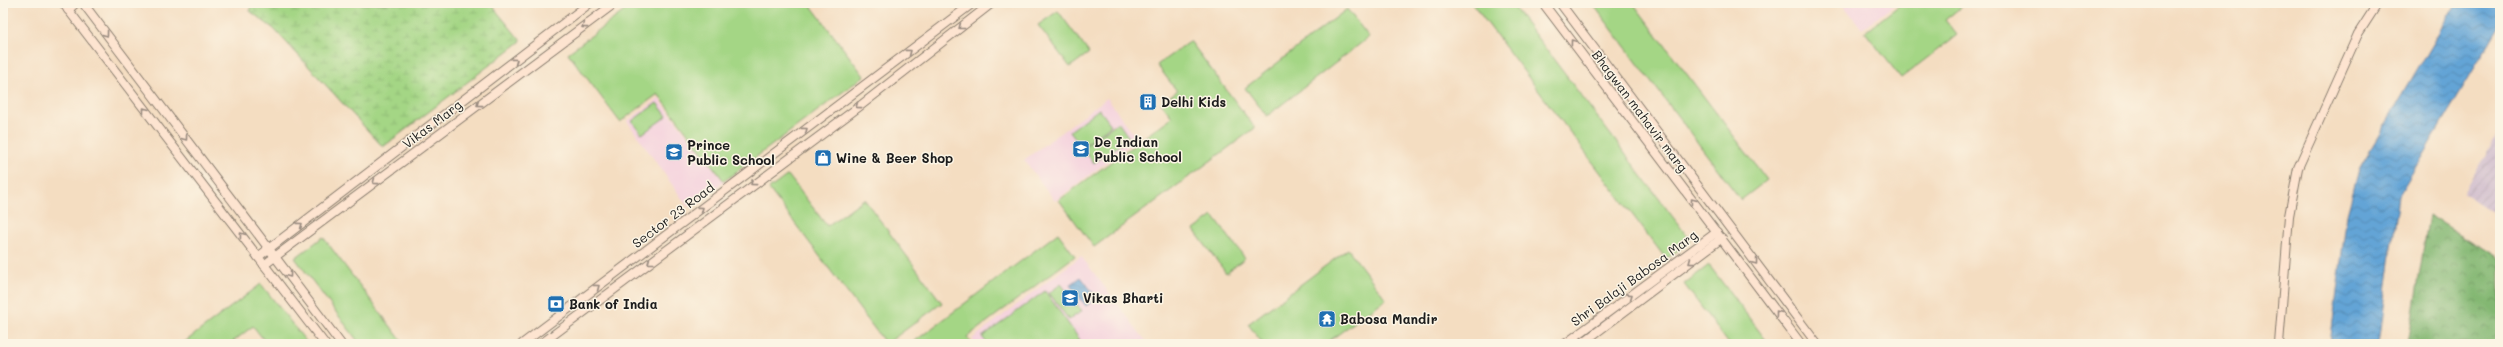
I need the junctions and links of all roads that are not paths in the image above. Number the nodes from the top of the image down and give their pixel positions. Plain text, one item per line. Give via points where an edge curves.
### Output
1 (63, 3) edge
2 (76, 3) edge
3 (83, 3) edge
4 (590, 3) edge
5 (615, 3) edge
6 (973, 3) edge
7 (992, 3) edge
8 (1543, 3) edge
9 (1560, 3) edge
10 (2378, 3) edge
11 (68, 10) junction
12 (1596, 51) junction
13 (1586, 60) junction
14 (1719, 236) junction
15 (269, 248) junction
16 (258, 257) junction
17 (275, 257) junction
18 (264, 265) junction
19 (1578, 334) junction
20 (1583, 343) edge
21 (325, 344) edge
22 (341, 344) edge
23 (522, 344) edge
24 (541, 344) edge
25 (1565, 344) edge
26 (1801, 344) edge
27 (1817, 344) edge
28 (2279, 344) edge

1 - 11 street
2 - 11 street
3 -> 15 street
15 -> 4 street, Vikas Marg
5 -> 17 street, Vikas Marg
23 -> 6 street, Sector 23 Road
7 -> 24 street, Sector 23 Road via 865,102
13 -> 8 street, Bhagwan mahavir marg
9 - 12 street, Bhagwan mahavir marg
10 - 28 street via 2358,34 2298,168 2289,216
16 -> 11 street
12 - 13 street
12 -> 27 street, Bhagwan mahavir marg
14 -> 13 street, Bhagwan mahavir marg
19 -> 14 street, Shri Balaji Babosa Marg
14 -> 20 street, Shri Balaji Babosa Marg
26 -> 14 street, Bhagwan mahavir marg
15 - 16 street, Vikas Marg
15 - 17 street
16 - 18 street
17 - 18 street, Vikas Marg
17 -> 22 street
18 - 21 street
19 - 20 street
19 - 25 street, Shri Balaji Babosa Marg

